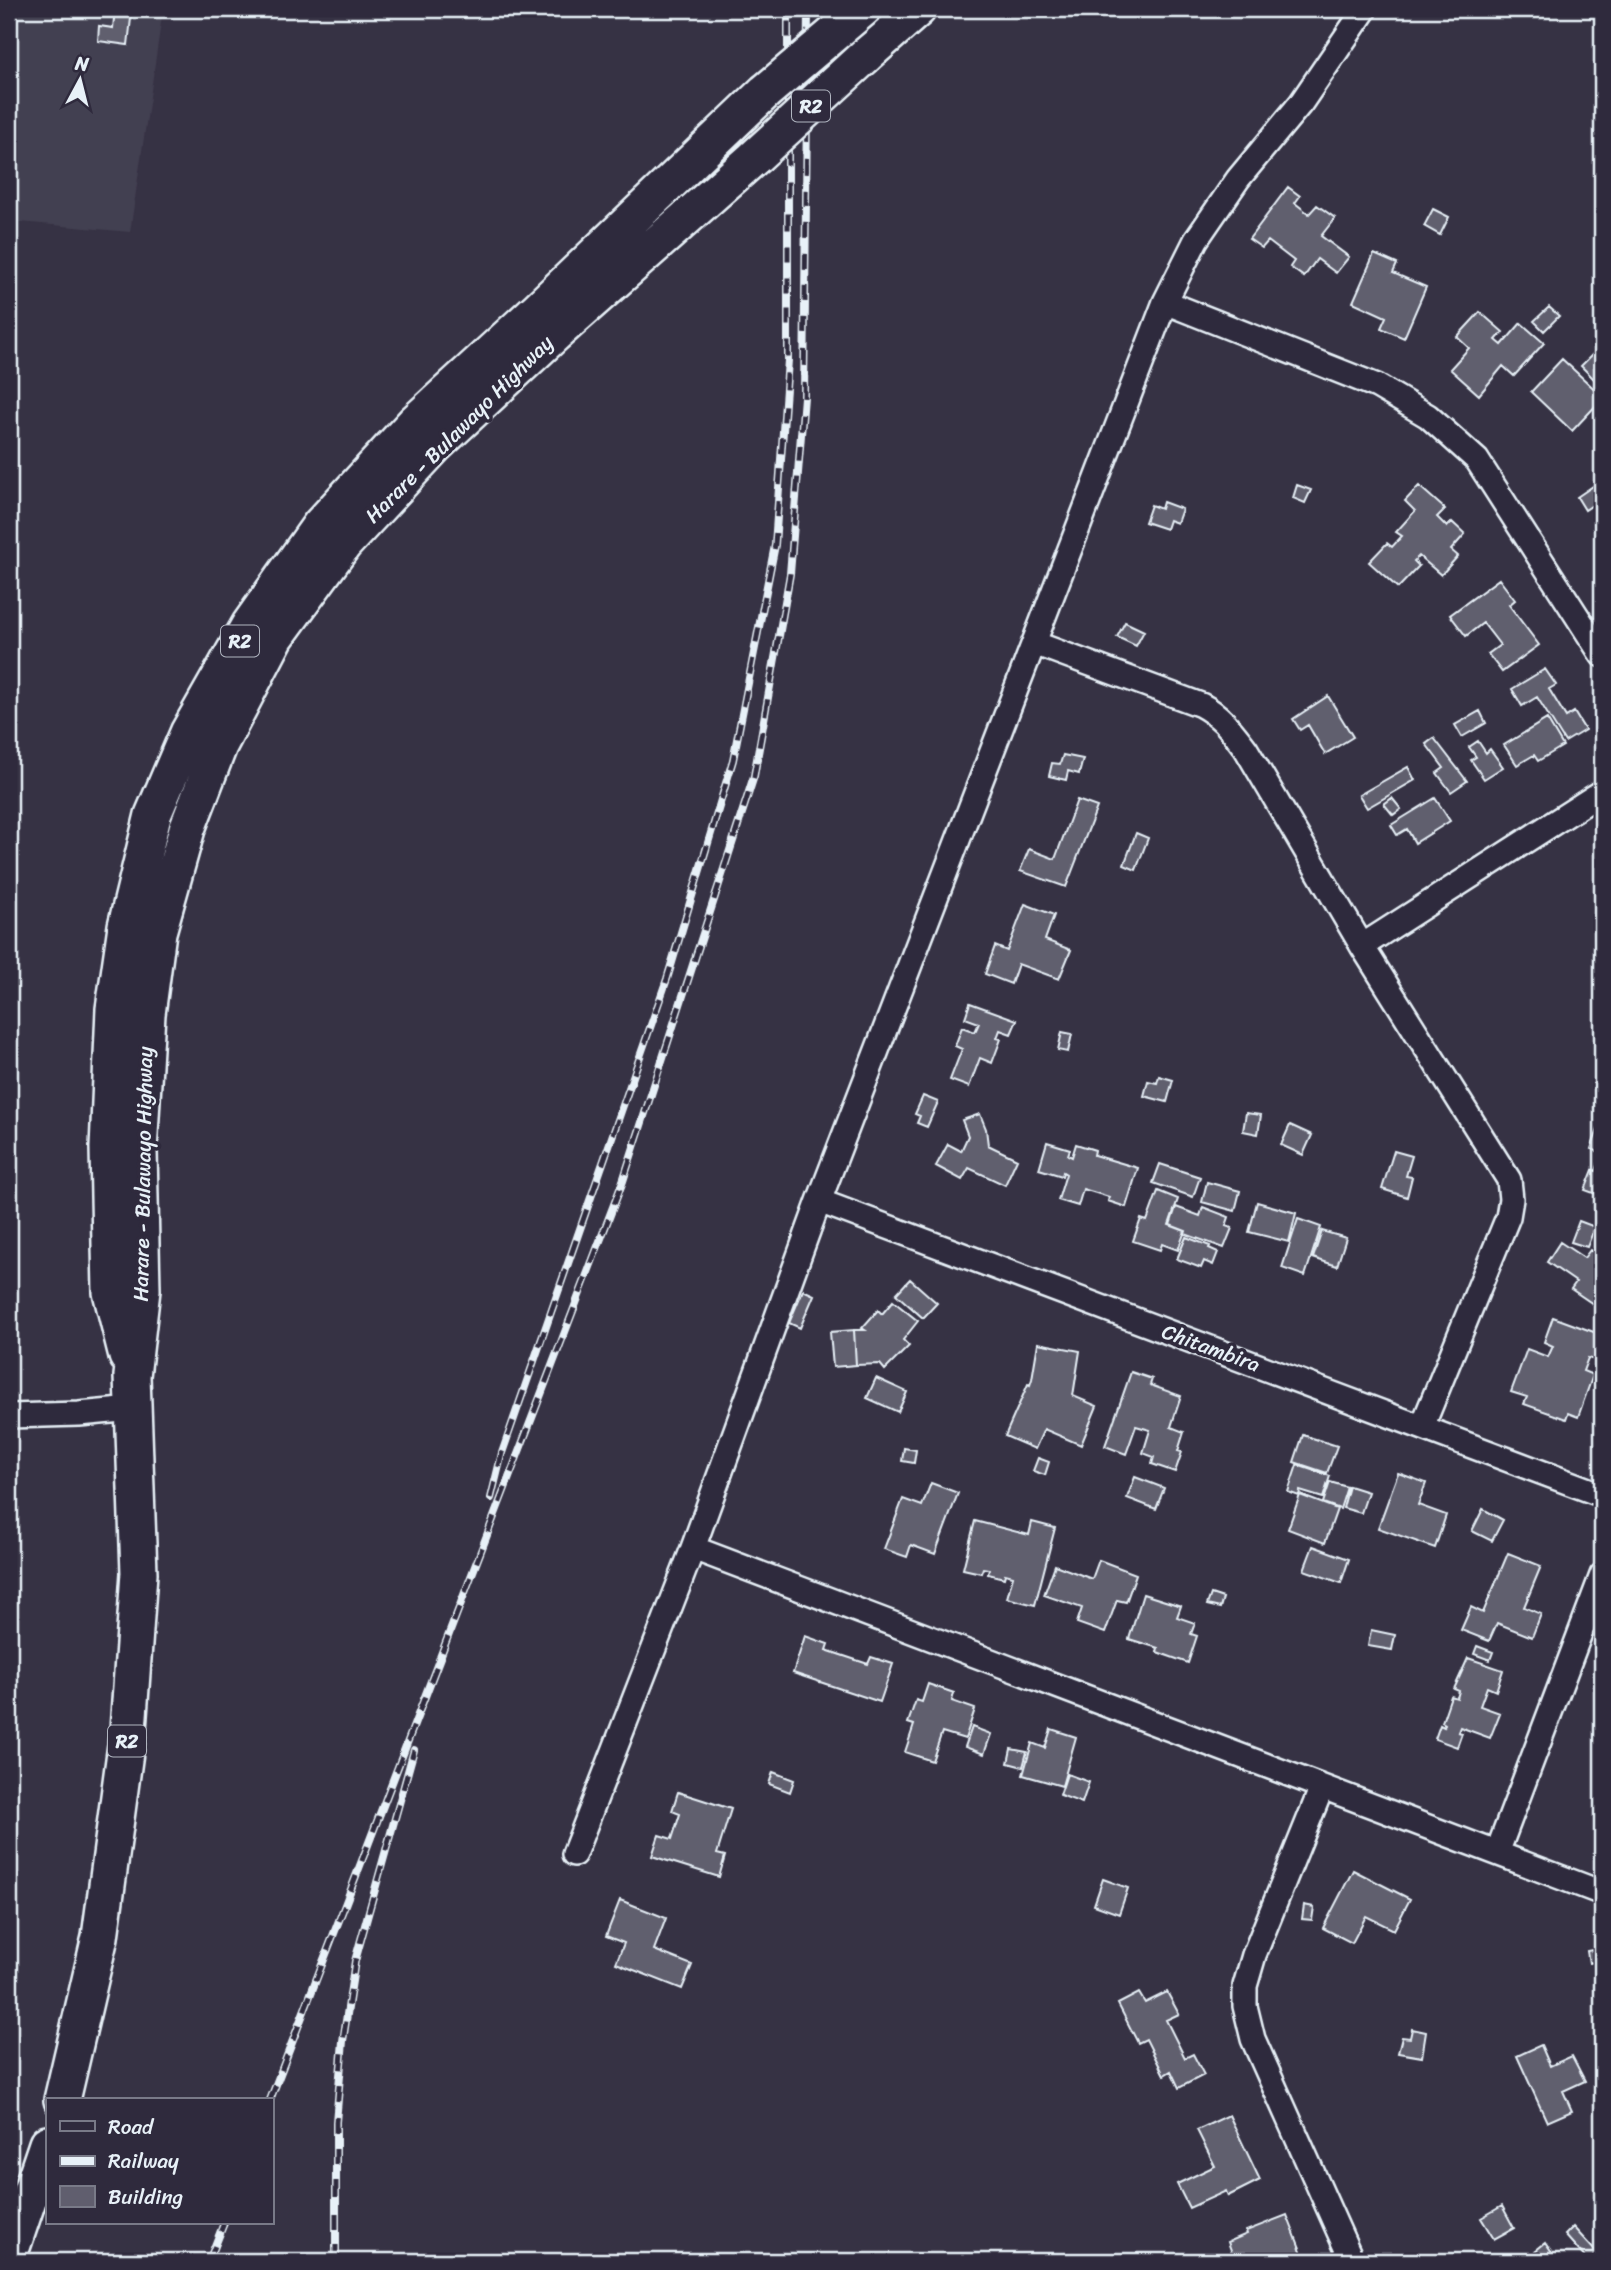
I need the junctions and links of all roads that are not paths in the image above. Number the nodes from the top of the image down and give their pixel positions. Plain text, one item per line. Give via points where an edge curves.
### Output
1 (863, 9) edge
2 (918, 9) edge
3 (1365, 9) edge
4 (1165, 302) junction
5 (1034, 643) junction
6 (1602, 655) edge
7 (1602, 792) edge
8 (1362, 946) junction
9 (819, 1201) junction
10 (132, 1393) junction
11 (9, 1416) edge
12 (1422, 1427) junction
13 (1602, 1495) edge
14 (693, 1548) junction
15 (1602, 1575) edge
16 (1322, 1787) junction
17 (1497, 1853) junction
18 (574, 1854) dead end
19 (1602, 1893) edge
20 (62, 2098) edge
21 (46, 2147) edge
22 (9, 2256) edge
23 (1352, 2261) edge

1 - 10 highway, Harare - Bulawayo Highway / R2, bridge via 765,92 414,423 320,525 250,624 188,733 153,815 126,926 114,1009 108,1148 111,1292
2 - 10 highway, Harare - Bulawayo Highway / R2, bridge via 435,446 344,544 276,637 219,746 187,829 158,932 147,1014 139,1151 142,1290
3 - 4 street via 1301,103 1238,179 1196,240
4 - 5 street
4 - 6 street via 1377,386 1428,416 1477,460
5 - 8 street via 1201,705 1227,723
5 - 9 street
7 - 8 street
8 - 12 street via 1509,1180 1508,1217
9 - 12 street, Chitambira
9 - 14 street
10 - 11 street via 79,1414
10 - 20 highway, Harare - Bulawayo Highway / R2 via 139,1573 128,1730 100,1937
12 - 13 street, Chitambira
14 - 16 street
14 - 18 street
15 - 17 street
16 - 17 street
16 - 23 street via 1254,1955 1245,2006 1253,2039
17 - 19 street
21 - 22 highway

